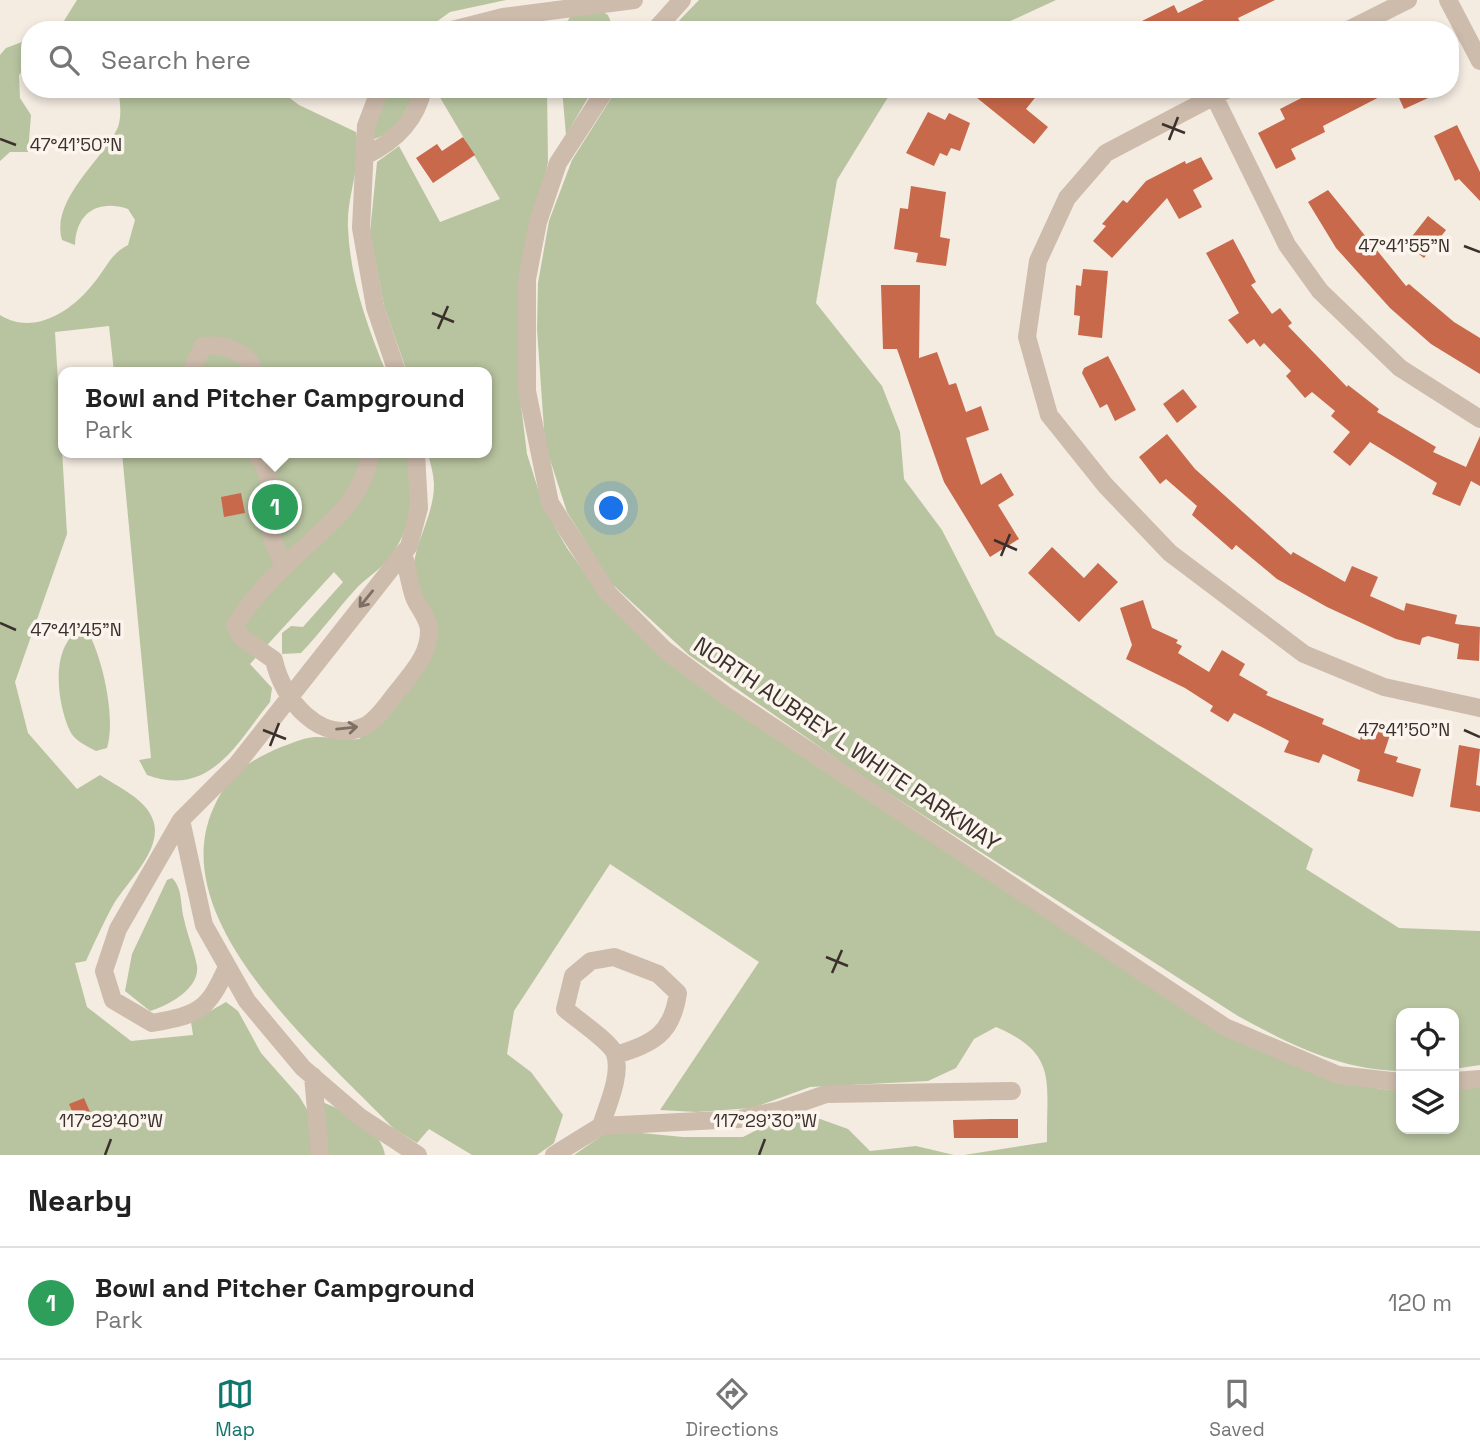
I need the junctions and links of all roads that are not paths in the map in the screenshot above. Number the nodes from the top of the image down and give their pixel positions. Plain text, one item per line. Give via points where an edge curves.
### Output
1 (634, 0) edge
2 (682, 0) edge
3 (1408, 0) edge
4 (1448, 0) edge
5 (485, 21) edge
6 (663, 21) edge
7 (1366, 21) edge
8 (1480, 61) edge
9 (377, 98) edge
10 (419, 98) edge
11 (600, 98) edge
12 (1211, 98) edge
13 (1223, 98) edge
14 (365, 156) junction
15 (193, 367) edge
16 (253, 367) edge
17 (395, 367) edge
18 (1480, 419) edge
19 (260, 458) edge
20 (369, 458) edge
21 (416, 458) edge
22 (407, 553) junction
23 (285, 566) junction
24 (290, 699) junction
25 (1480, 708) edge
26 (181, 820) junction
27 (227, 967) junction
28 (616, 1055) junction
29 (313, 1076) junction
30 (1480, 1079) edge
31 (1396, 1081) edge
32 (1459, 1081) edge
33 (1012, 1091) dead end
34 (601, 1126) junction
35 (320, 1155) edge
36 (418, 1155) edge
37 (554, 1155) edge

1 - 5 street
2 - 6 street
3 - 7 street
4 - 8 street
9 - 14 street via 366,126
10 - 14 street via 406,127 388,145
11 - 31 street, NORTH AUBREY L WHITE PARKWAY via 558,163 538,222 527,279 527,391 550,503 608,593 665,650 725,695 1225,1027 1338,1075
12 - 25 street via 1106,153 1067,198 1038,261 1027,337 1049,415 1105,485 1170,554 1304,654 1384,687
13 - 18 street via 1287,245 1320,291 1400,368
14 - 17 street via 361,228 375,307
15 - 16 street via 203,346 218,344 236,350
19 - 23 street via 270,484 272,538
20 - 23 street via 367,475 342,513
21 - 22 street via 419,508
22 -> 24 street via 323,652
24 -> 22 street via 314,723 345,731 365,725 380,713 417,667 428,649 430,627 414,597
23 - 24 street via 235,625 241,636 274,660
24 - 26 street via 237,764
26 - 27 street via 204,925
26 - 27 street via 118,929 104,971 113,1000 152,1023 180,1018 212,1001
27 - 29 street via 247,1001
28 - 28 street via 565,1009 573,976 591,961 614,957 658,974 678,993 668,1027 650,1043
28 - 34 street via 615,1079
29 - 35 street
29 - 36 street via 360,1117
30 - 32 street
33 - 34 street via 826,1094 739,1119
34 - 37 street

